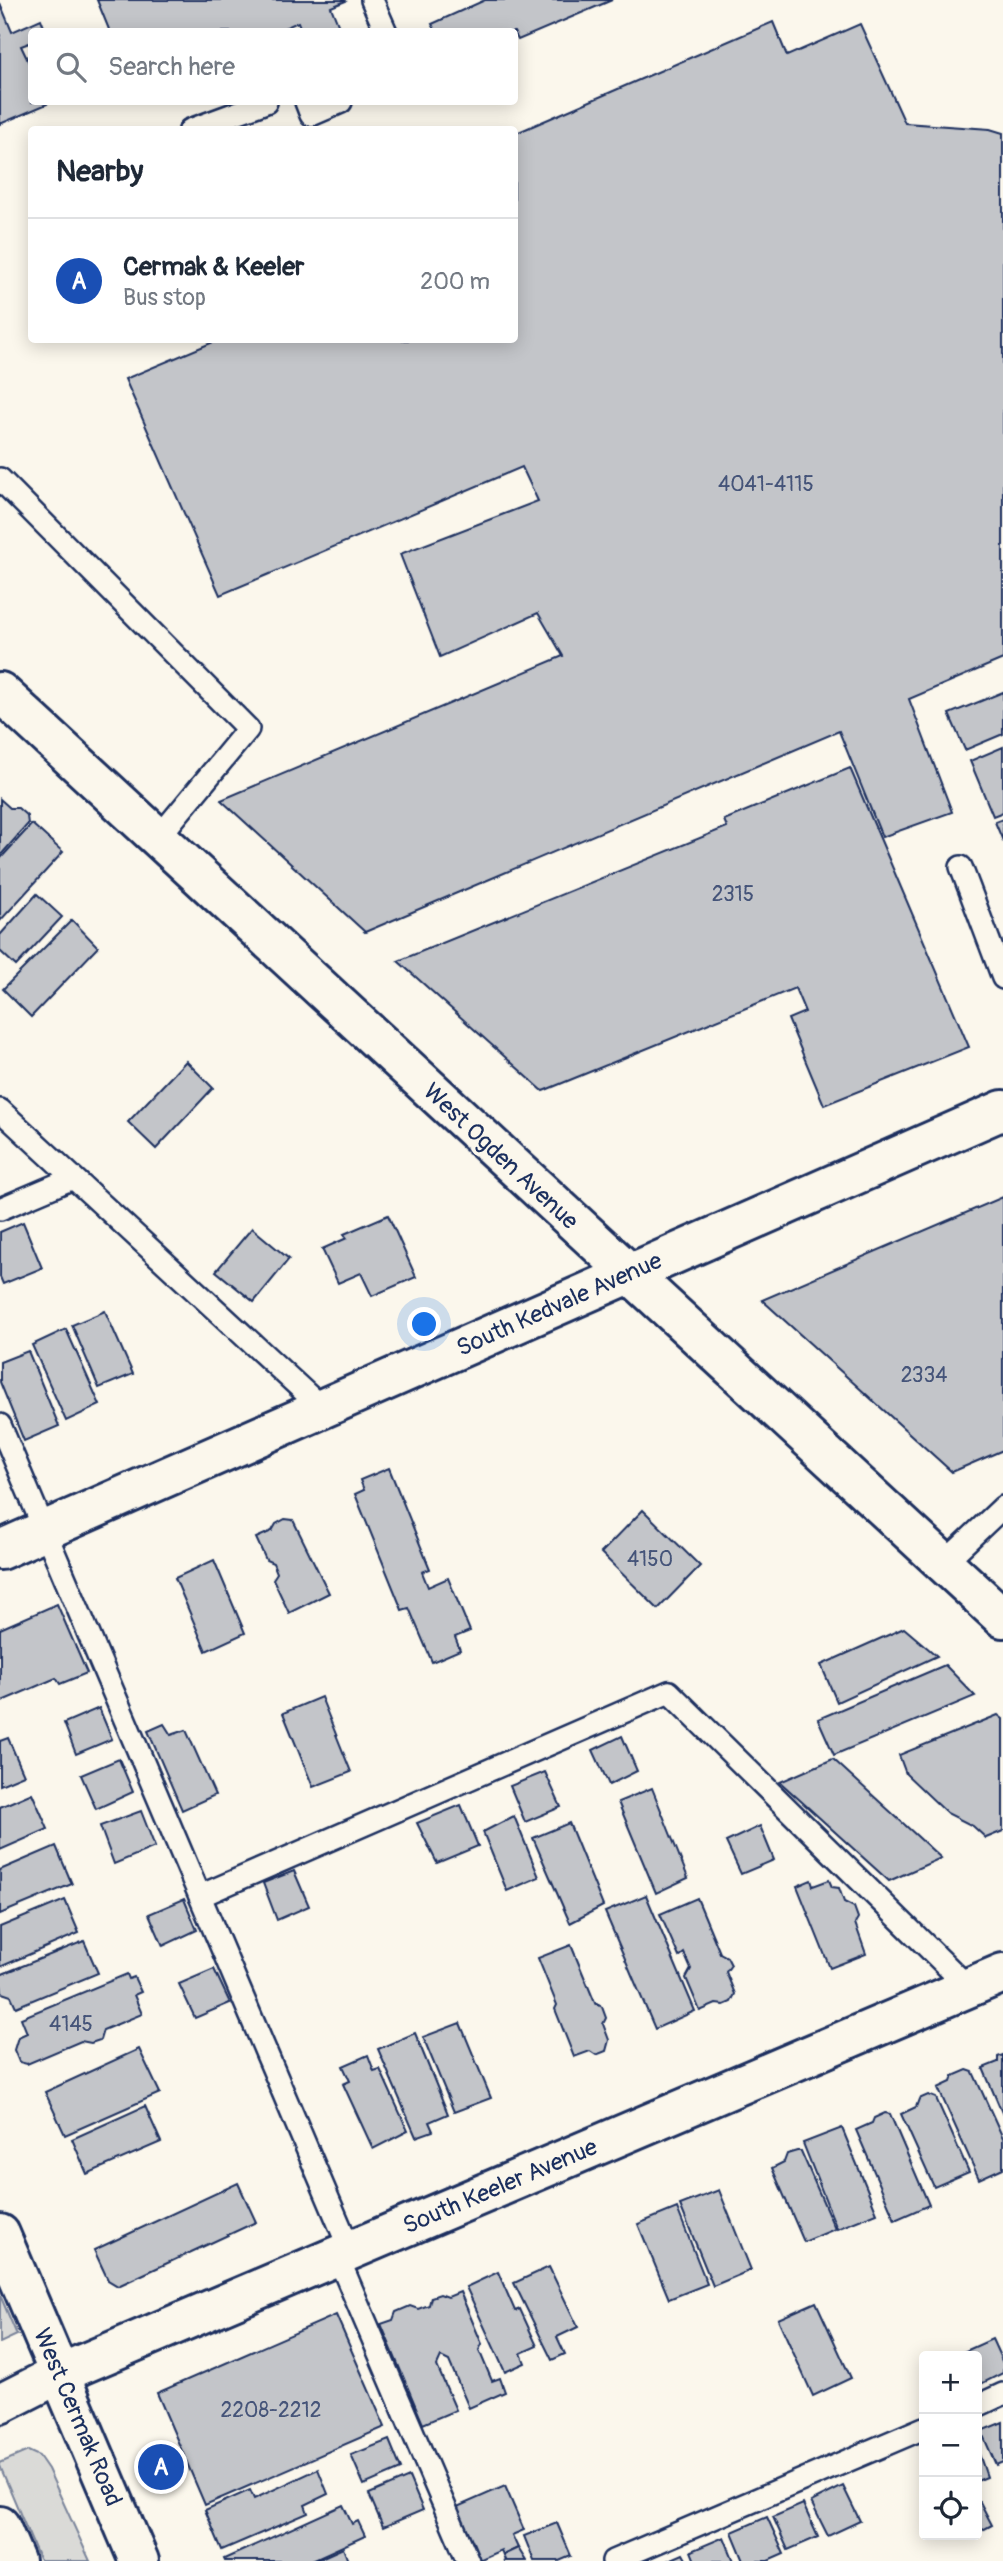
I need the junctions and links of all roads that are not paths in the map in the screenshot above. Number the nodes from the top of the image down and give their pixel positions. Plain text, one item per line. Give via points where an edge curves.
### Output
1 (372, 0) edge
2 (384, 28) edge
3 (258, 105) edge
4 (307, 105) edge
5 (334, 105) edge
6 (201, 126) edge
7 (0, 479) edge
8 (0, 692) edge
9 (158, 838) junction
10 (961, 867) dead end
11 (1003, 978) edge
12 (0, 1110) edge
13 (1003, 1110) edge
14 (73, 1178) junction
15 (0, 1209) edge
16 (628, 1273) junction
17 (321, 1408) junction
18 (0, 1425) edge
19 (1003, 1507) edge
20 (44, 1530) junction
21 (0, 1550) edge
22 (944, 1563) junction
23 (1003, 1618) edge
24 (200, 1896) junction
25 (1003, 1973) edge
26 (968, 1987) junction
27 (0, 2234) edge
28 (344, 2253) junction
29 (59, 2374) junction
30 (1003, 2394) edge
31 (0, 2404) edge
32 (982, 2404) edge
33 (919, 2430) edge
34 (0, 2526) edge
35 (15, 2561) edge
36 (139, 2561) edge
37 (468, 2561) edge
38 (613, 2561) edge

1 - 2 lane
3 - 6 lane
4 - 5 lane via 311,115
7 - 9 lane via 248,729
8 - 9 street, West Ogden Avenue
9 - 16 street, West Ogden Avenue
10 - 11 lane
12 - 14 lane
13 - 16 street, South Kedvale Avenue
14 - 15 lane
14 - 17 lane
16 - 17 street, South Kedvale Avenue
16 - 22 street, West Ogden Avenue
17 - 20 street, South Kedvale Avenue
18 - 20 lane
19 - 22 lane
20 - 21 street, South Kedvale Avenue
20 - 24 lane
22 - 23 street, West Ogden Avenue
24 - 26 lane via 669,1692
24 - 28 lane
25 - 26 street, South Keeler Avenue
26 - 28 street, South Keeler Avenue
27 - 29 street, West Cermak Road
28 - 29 street, South Keeler Avenue
28 - 37 lane
29 - 31 street, South Keeler Avenue
29 - 36 street, West Cermak Road
30 - 32 lane
33 - 38 lane
34 - 35 street

